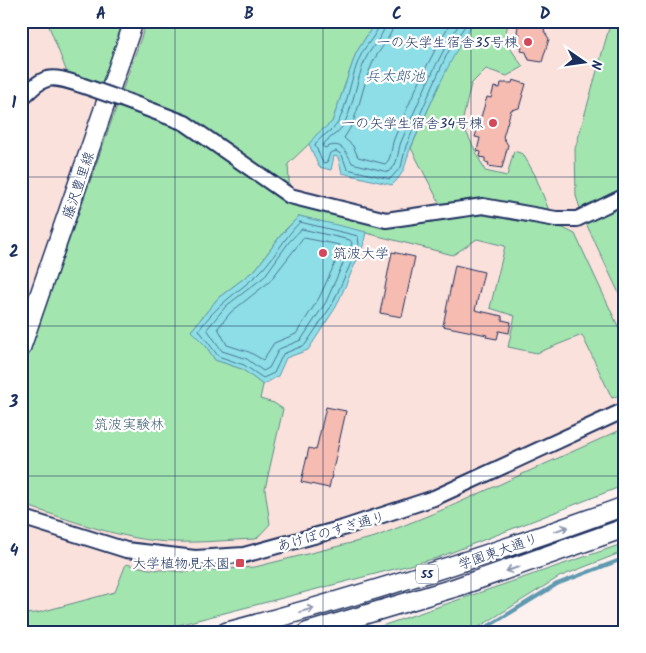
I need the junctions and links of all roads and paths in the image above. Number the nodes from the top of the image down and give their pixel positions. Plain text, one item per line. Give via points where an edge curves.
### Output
1 (134, 21) edge
2 (21, 99) edge
3 (625, 196) edge
4 (21, 348) edge
5 (625, 410) edge
6 (625, 506) edge
7 (21, 517) edge
8 (625, 528) edge
9 (226, 632) edge
10 (306, 632) edge

1 - 4 main road, 藤沢豊里線
2 - 3 street, bridge via 40,80 48,78 80,85 184,123 290,196 386,220 483,206 556,219 577,219
5 - 7 street, あけぼのすぎ通り via 434,498 343,528 244,554 195,558 126,550
9 -> 6 main road, 学園東大通り / 55 via 452,567
8 -> 10 main road, 学園東大通り / 55 via 457,587

